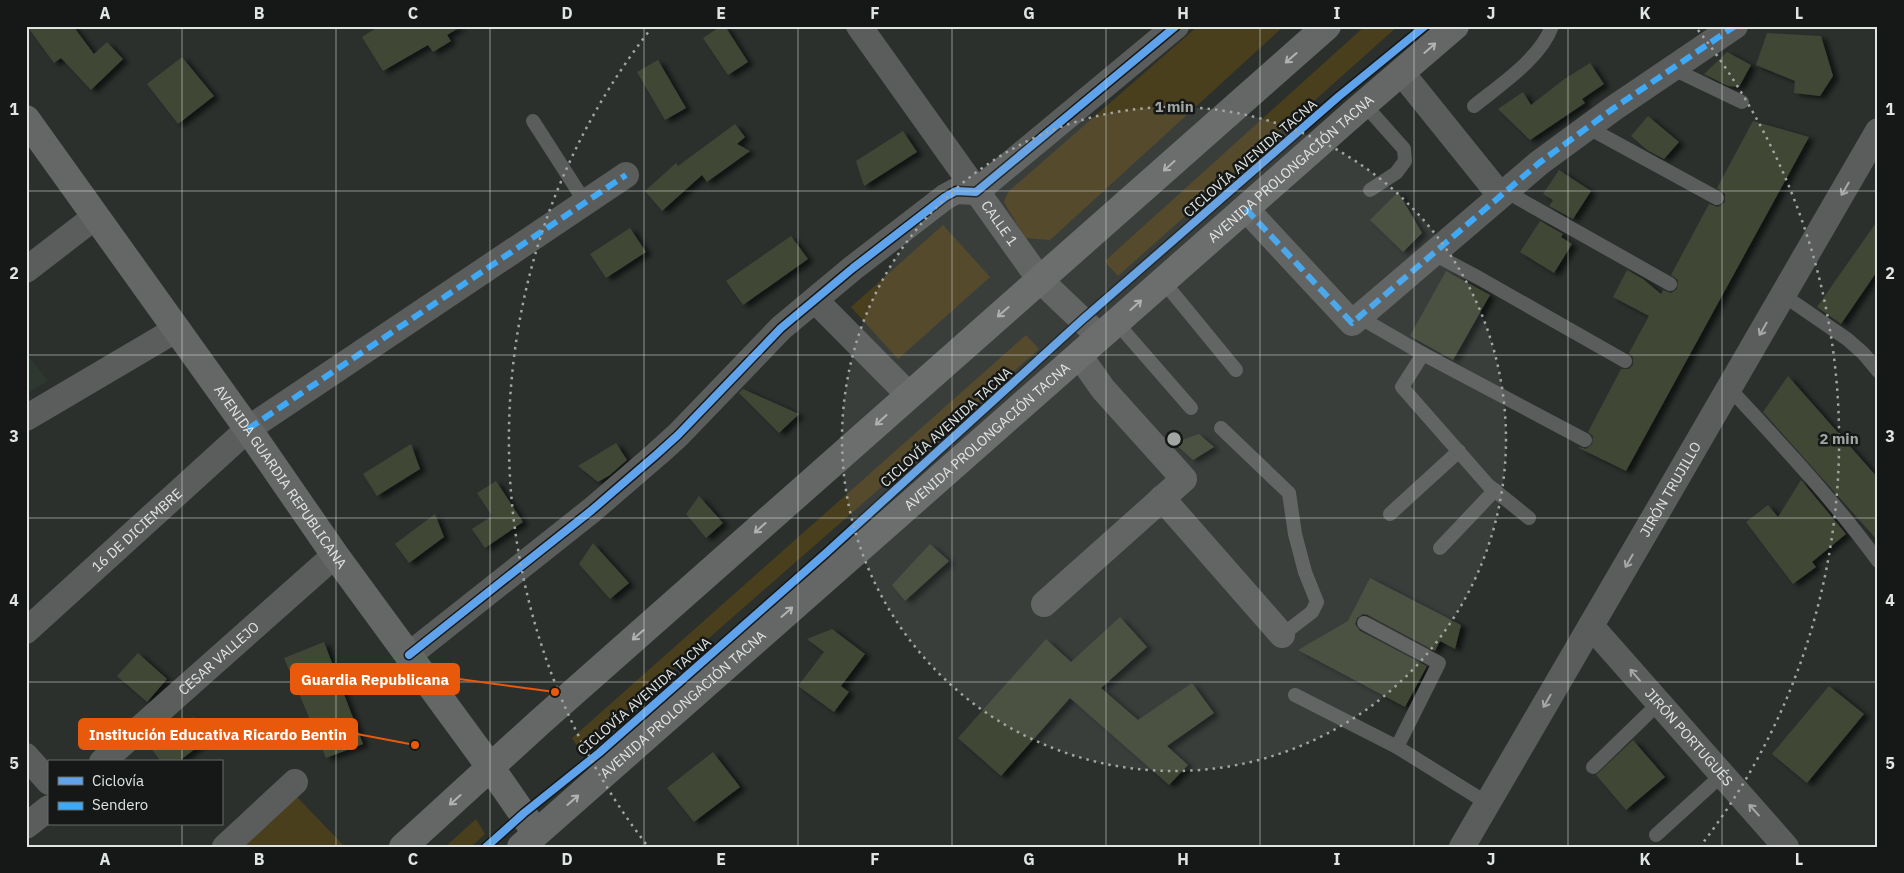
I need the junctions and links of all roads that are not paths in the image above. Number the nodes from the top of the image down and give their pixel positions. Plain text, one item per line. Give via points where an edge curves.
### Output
1 (859, 26) edge
2 (1176, 26) edge
3 (1327, 26) edge
4 (1455, 26) edge
5 (1552, 26) edge
6 (1735, 26) edge
7 (1671, 68) junction
8 (1401, 72) junction
9 (1742, 102) dead end
10 (1364, 104) junction
11 (1474, 106) dead end
12 (26, 119) edge
13 (534, 120) dead end
14 (1587, 127) junction
15 (1878, 131) edge
16 (1871, 153) edge
17 (626, 175) dead end
18 (1370, 190) dead end
19 (976, 192) junction
20 (1502, 193) junction
21 (1717, 198) dead end
22 (585, 202) junction
23 (1246, 208) junction
24 (96, 216) junction
25 (1432, 254) junction
26 (26, 270) edge
27 (1040, 280) junction
28 (1163, 280) junction
29 (1670, 284) dead end
30 (1783, 295) junction
31 (815, 300) junction
32 (1359, 317) junction
33 (177, 329) junction
34 (1108, 330) junction
35 (1423, 354) junction
36 (1079, 355) junction
37 (1625, 361) dead end
38 (1236, 370) dead end
39 (1878, 371) edge
40 (1729, 388) junction
41 (909, 395) junction
42 (1191, 408) dead end
43 (26, 418) edge
44 (1221, 428) dead end
45 (248, 429) junction
46 (1585, 440) dead end
47 (1459, 451) junction
48 (1495, 490) junction
49 (1162, 498) junction
50 (1390, 514) dead end
51 (1529, 518) dead end
52 (1440, 548) dead end
53 (336, 555) junction
54 (1878, 561) edge
55 (1044, 604) dead end
56 (1364, 623) dead end
57 (1591, 626) junction
58 (26, 631) edge
59 (1282, 635) joint
60 (409, 655) junction
61 (1295, 695) dead end
62 (1659, 703) junction
63 (1396, 747) junction
64 (26, 756) edge
65 (104, 760) edge
66 (1593, 767) dead end
67 (491, 768) junction
68 (1722, 774) junction
69 (48, 781) edge
70 (295, 782) dead end
71 (1487, 803) junction
72 (48, 809) edge
73 (26, 826) edge
74 (1656, 835) dead end
75 (528, 840) edge
76 (225, 847) edge
77 (403, 847) edge
78 (1462, 847) edge
79 (1786, 847) edge

1 - 19 street, CALLE 1
2 - 19 street
3 -> 27 main road
8 -> 4 main road, AVENIDA PROLONGACIÓN TACNA
5 - 11 lane via 1535,55
6 - 7 street
7 - 9 lane
7 - 14 street
8 - 10 main road, AVENIDA PROLONGACIÓN TACNA
8 - 20 street
10 - 18 lane via 1404,149 1405,161 1396,173
10 - 23 main road, AVENIDA PROLONGACIÓN TACNA
12 - 24 main road, AVENIDA GUARDIA REPUBLICANA
13 - 22 lane
14 - 20 street
14 - 21 lane
15 - 16 street, JIRÓN TRUJILLO
16 -> 30 street, JIRÓN TRUJILLO
17 - 22 street, 16 DE DICIEMBRE
19 - 27 street, CALLE 1
19 - 31 street via 956,191 945,197
20 - 25 street
20 - 29 lane
22 - 45 street, 16 DE DICIEMBRE
23 - 28 main road, AVENIDA PROLONGACIÓN TACNA
23 - 32 street via 1352,323
24 - 26 street
24 - 33 main road, AVENIDA GUARDIA REPUBLICANA
25 - 32 street
25 - 37 lane
27 - 34 street, CALLE 1
27 -> 41 main road
34 -> 28 main road, AVENIDA PROLONGACIÓN TACNA
28 - 38 lane
30 - 39 lane via 1847,339
30 -> 40 street, JIRÓN TRUJILLO
31 - 41 street
31 - 60 street via 781,328 664,448
32 - 35 lane
33 - 43 street
33 - 45 main road, AVENIDA GUARDIA REPUBLICANA
34 - 36 main road, AVENIDA PROLONGACIÓN TACNA
34 - 42 lane
35 - 46 lane
35 - 47 lane via 1402,387
36 - 49 street via 1103,389 1184,479
75 -> 36 main road, AVENIDA PROLONGACIÓN TACNA
40 - 54 lane via 1852,525
40 -> 57 street, JIRÓN TRUJILLO
41 -> 67 main road
44 - 59 lane via 1289,494 1304,572 1317,602 1312,612
45 - 53 main road, AVENIDA GUARDIA REPUBLICANA
45 - 58 street, 16 DE DICIEMBRE
47 - 48 lane
47 - 50 lane
48 - 51 lane
48 - 52 lane
49 - 55 street
49 - 59 street
53 - 60 main road, AVENIDA GUARDIA REPUBLICANA
53 - 65 street, CESAR VALLEJO
56 - 63 lane via 1439,663
62 -> 57 street, JIRÓN PORTUGUÉS
57 -> 71 street, JIRÓN TRUJILLO
60 - 67 main road, AVENIDA GUARDIA REPUBLICANA
61 - 63 lane
62 - 66 lane
62 - 68 street, JIRÓN PORTUGUÉS
63 - 71 lane
64 - 69 street
67 - 75 main road, AVENIDA GUARDIA REPUBLICANA
67 -> 77 main road
68 - 74 lane
79 -> 68 street, JIRÓN PORTUGUÉS
70 - 76 street
71 - 78 street, JIRÓN TRUJILLO
72 - 73 street

